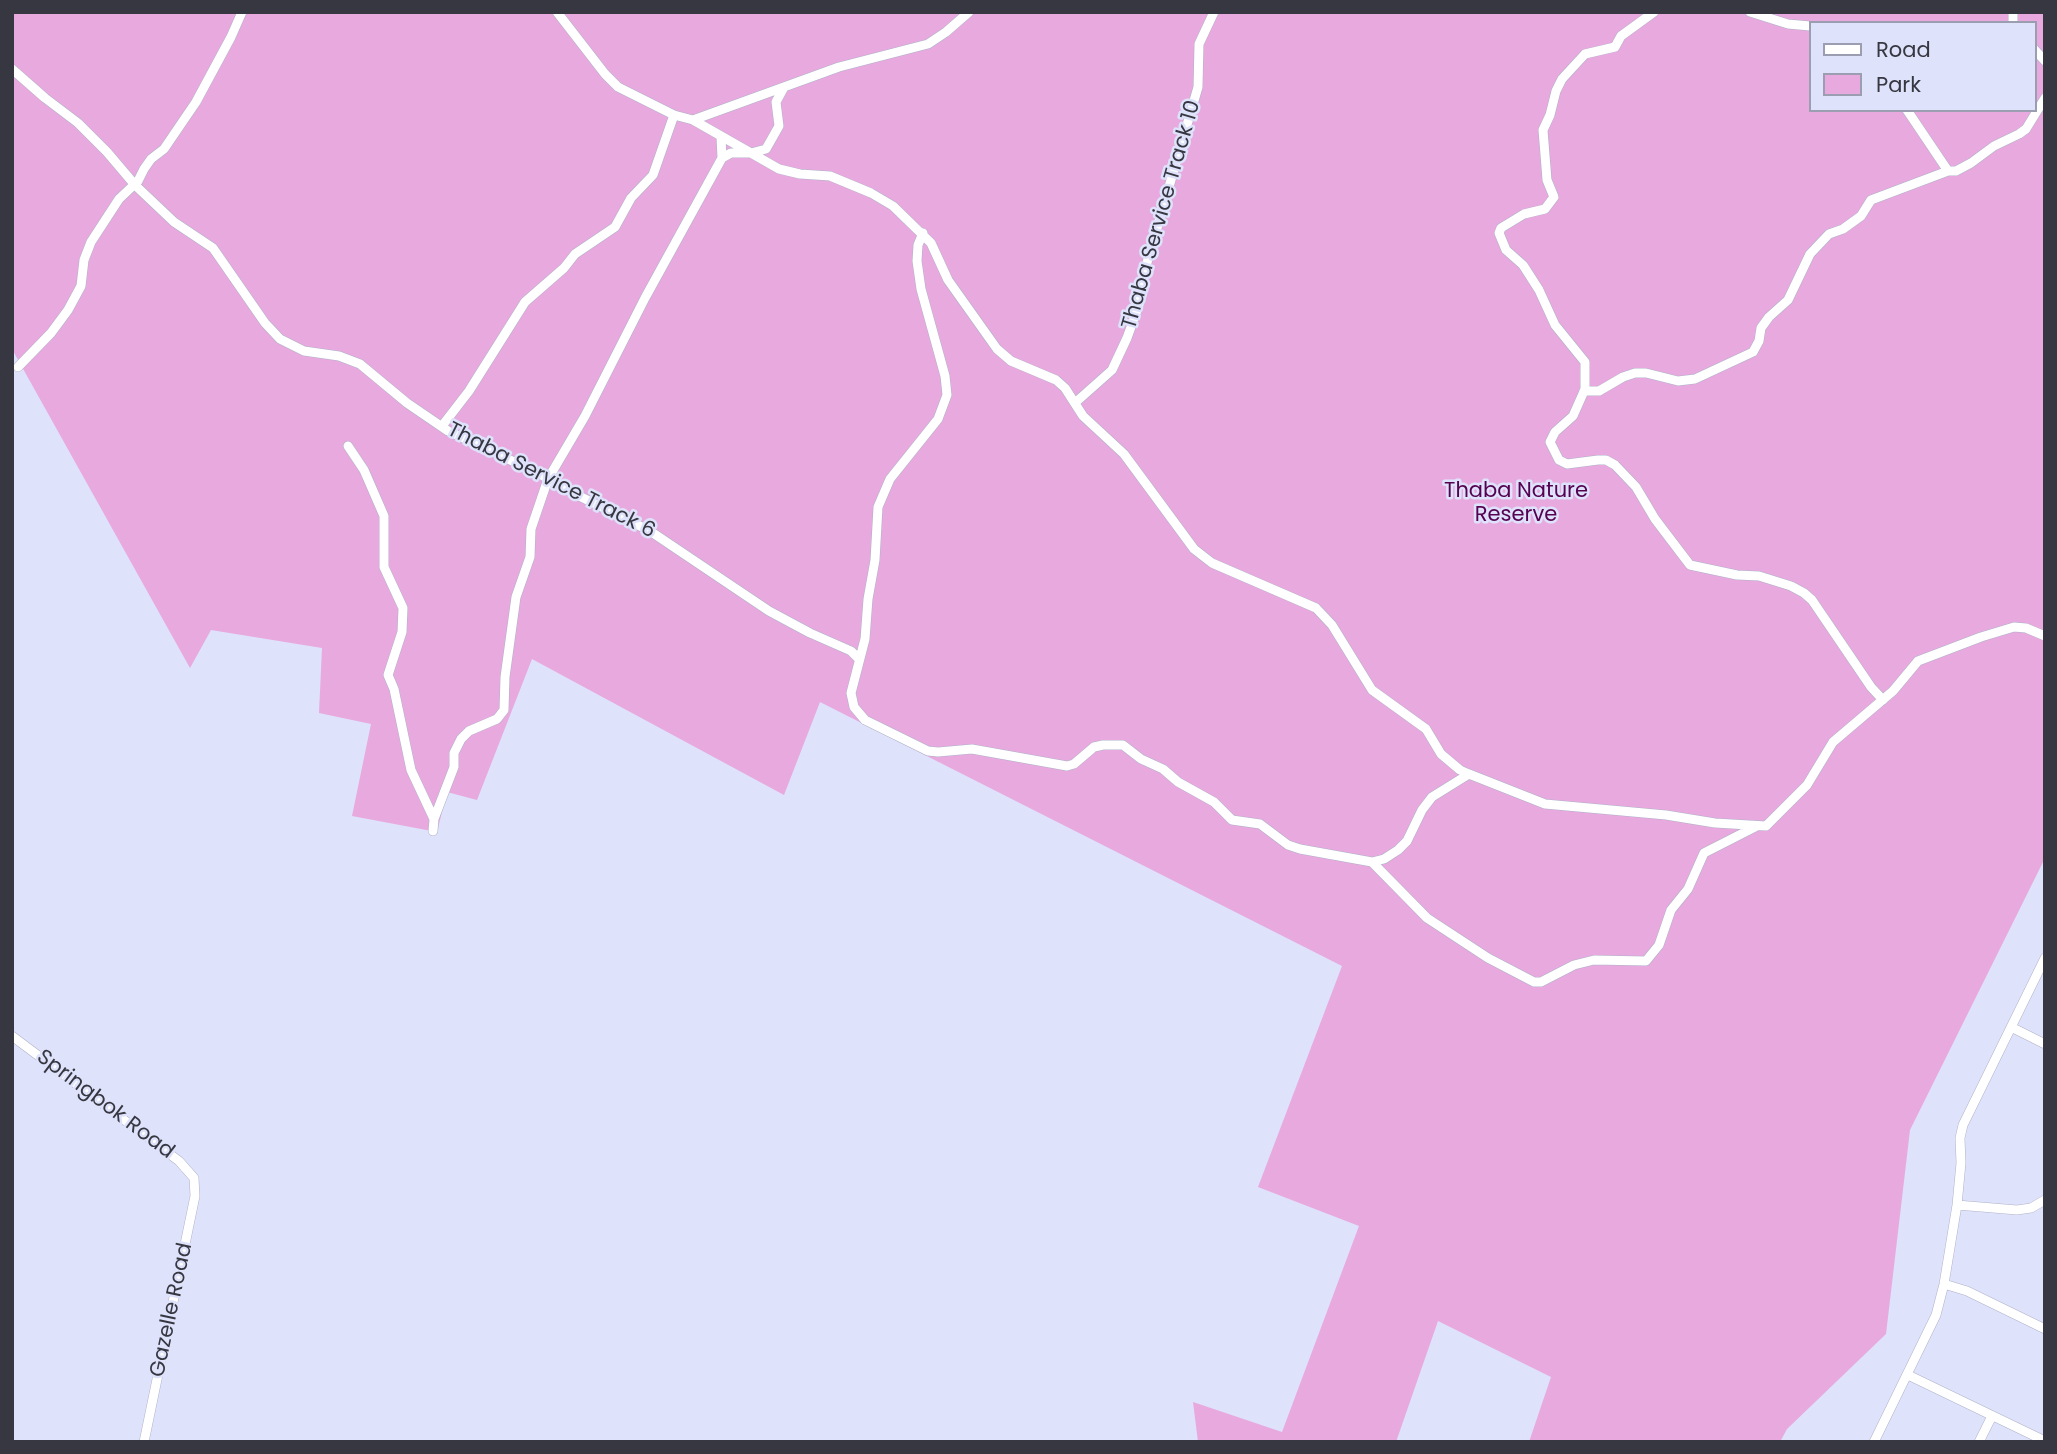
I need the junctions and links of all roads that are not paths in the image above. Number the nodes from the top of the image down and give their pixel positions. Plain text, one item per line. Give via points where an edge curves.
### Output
1 (242, 12) edge
2 (556, 12) edge
3 (969, 12) edge
4 (1214, 12) edge
5 (1654, 12) edge
6 (1750, 12) edge
7 (1808, 26) edge
8 (12, 69) edge
9 (783, 89) junction
10 (2045, 98) edge
11 (1908, 112) edge
12 (674, 115) junction
13 (693, 120) junction
14 (721, 137) junction
15 (751, 153) junction
16 (722, 158) junction
17 (1948, 171) junction
18 (135, 185) junction
19 (923, 233) junction
20 (18, 367) dead end
21 (1584, 391) junction
22 (1076, 402) junction
23 (442, 426) junction
24 (348, 446) dead end
25 (548, 479) junction
26 (2045, 636) edge
27 (859, 659) junction
28 (1883, 700) junction
29 (1469, 774) junction
30 (433, 819) junction
31 (1757, 827) junction
32 (433, 831) dead end
33 (1372, 862) junction
34 (2045, 958) edge
35 (2011, 1027) junction
36 (12, 1035) edge
37 (2045, 1044) edge
38 (194, 1178) joint
39 (2045, 1200) edge
40 (1957, 1205) junction
41 (1944, 1284) junction
42 (2045, 1329) edge
43 (1908, 1375) junction
44 (1992, 1416) junction
45 (2045, 1441) edge
46 (144, 1442) edge
47 (1874, 1442) edge
48 (1979, 1442) edge

1 - 18 street via 196,102
2 - 12 street via 618,87
3 - 9 street via 928,44 851,63
4 - 22 street, Thaba Service Track 10 via 1199,44 1198,87 1135,316 1112,370
5 - 21 street via 1611,49 1585,54 1562,79 1543,130 1547,180 1554,197 1545,209 1524,214 1499,233 1506,250 1523,265 1539,290 1555,325 1585,362
6 - 7 street
8 - 18 street, Thaba Service Track 6 via 78,123
9 - 13 street
9 - 15 street via 776,102 780,120 774,138 766,149
10 - 17 street via 2020,134 1956,171
11 - 17 street
12 - 13 street
12 - 23 street via 653,175 631,198 615,227 575,254 525,302
13 - 14 street
14 - 15 street
14 - 16 street
15 - 16 street
15 - 19 street via 779,169 831,176 871,193
16 - 25 street
17 - 21 street via 1871,200 1861,216 1829,234 1810,254 1788,300 1761,328 1753,352 1695,379 1678,381 1635,373 1599,391
18 - 20 street via 119,199 91,242 81,286 68,310
18 - 23 street, Thaba Service Track 6 via 174,222 213,248 280,339 304,351 360,364
19 - 22 street via 948,281 997,349 1011,361 1056,380
19 - 27 street via 917,261 921,289 946,376 947,395 938,419 880,499
21 - 28 street via 1573,416 1550,442 1559,460 1567,464 1606,460 1615,465 1636,487 1690,565 1759,576 1804,593
22 - 29 street via 1083,416 1124,454 1194,548 1212,563 1316,608 1332,625 1372,690 1426,729 1441,754
23 - 25 street, Thaba Service Track 6
24 - 30 street via 384,516 384,567 404,608 402,632 388,675 411,770
25 - 27 street, Thaba Service Track 6 via 650,531 769,611
25 - 30 street via 516,597 504,710 497,719 461,739
26 - 28 street via 2014,628 1933,654 1911,667
27 - 33 street via 851,693 857,713 917,747 937,752 998,752 1067,766 1094,747 1123,746 1214,802 1232,820 1260,824 1300,849
28 - 31 street via 1833,742 1807,785 1775,819
29 - 31 street via 1545,804
29 - 33 street via 1432,797 1398,850
30 - 32 street
31 - 33 street via 1704,853 1688,889 1671,910 1659,945 1646,961 1584,962 1541,982 1506,969 1427,918
34 - 35 street
35 - 37 street
35 - 40 street via 1963,1125
36 - 38 street, Springbok Road via 179,1161
38 - 46 street, Gazelle Road via 195,1196
39 - 40 street via 2017,1210
40 - 41 street
41 - 42 street
41 - 43 street via 1936,1315
43 - 44 street
43 - 47 street
44 - 45 street
44 - 48 street

